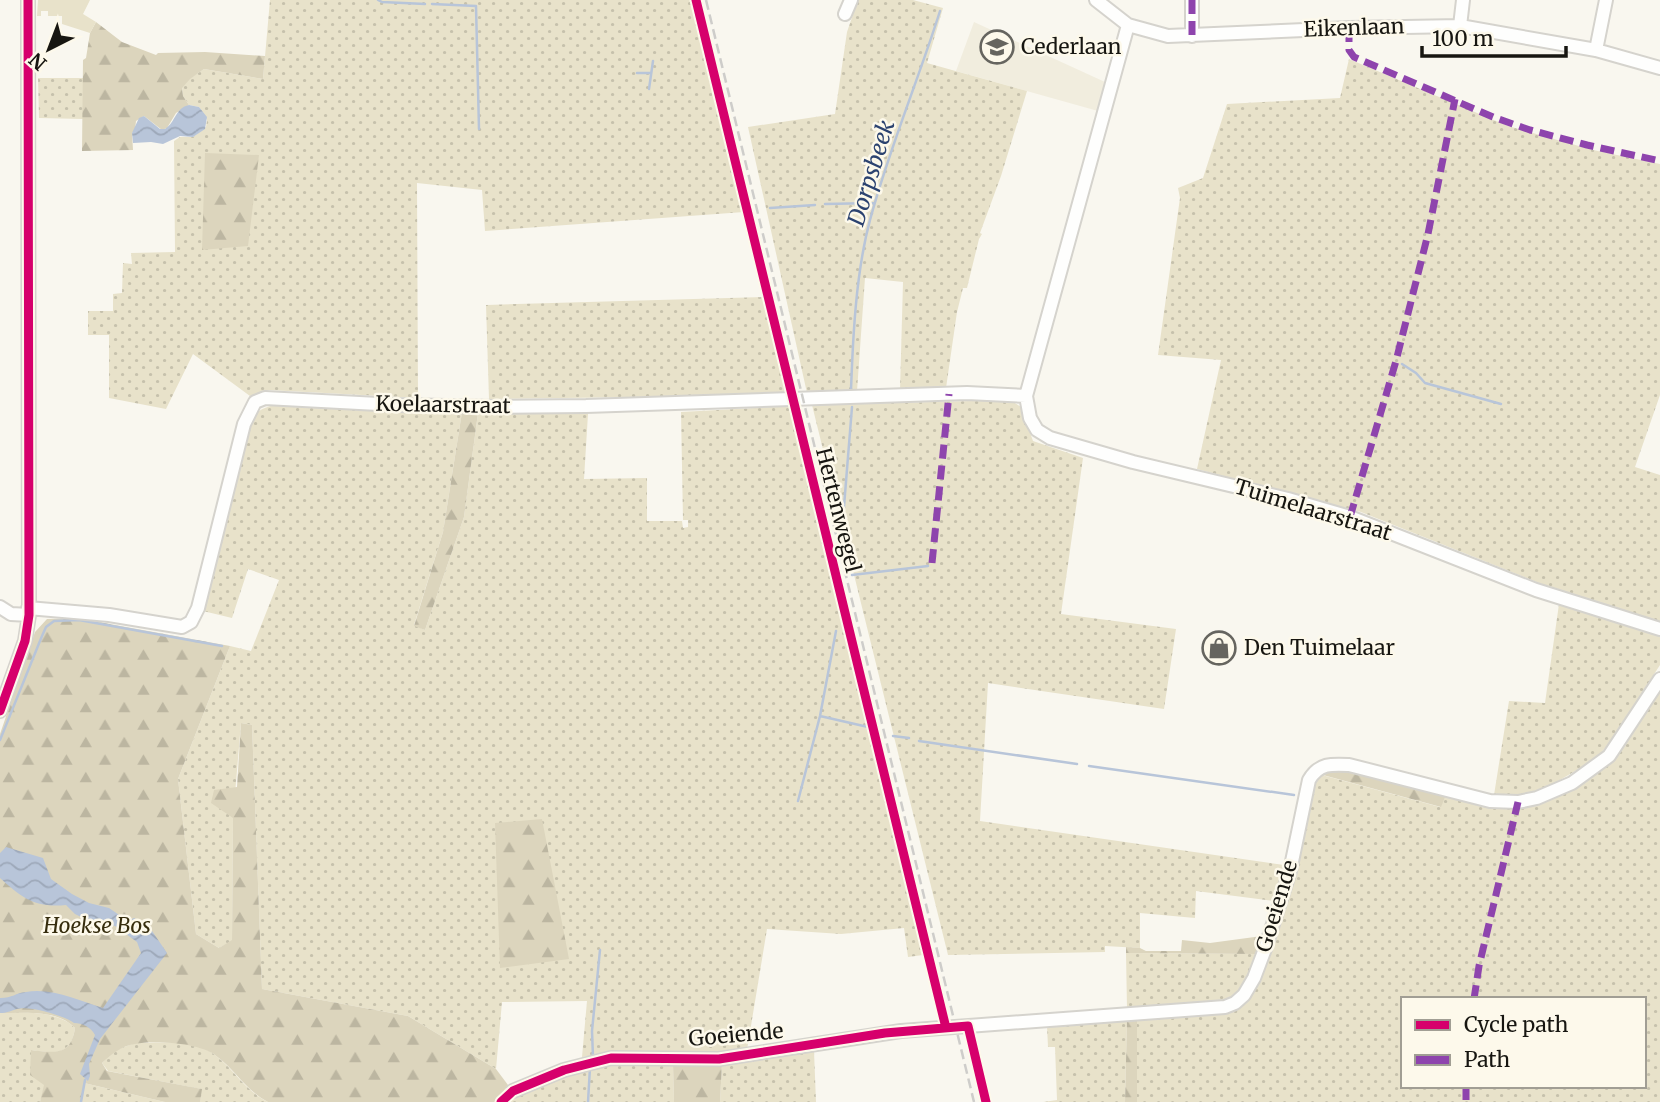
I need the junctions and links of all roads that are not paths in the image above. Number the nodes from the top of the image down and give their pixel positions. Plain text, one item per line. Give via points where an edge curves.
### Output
1 (28, 0) edge
2 (851, 0) edge
3 (1192, 0) edge
4 (1464, 0) edge
5 (1606, 0) edge
6 (1097, 1) edge
7 (845, 14) dead end
8 (1128, 25) junction
9 (1460, 26) junction
10 (1192, 36) junction
11 (1596, 50) junction
12 (1660, 68) edge
13 (1027, 396) junction
14 (0, 607) edge
15 (28, 612) junction
16 (1660, 629) edge
17 (1660, 679) edge
18 (0, 711) edge
19 (513, 1091) dead end

1 - 15 street
2 - 7 street
3 - 10 street
4 - 9 street
5 - 11 street
6 - 8 street, Eikenlaan
8 - 10 street, Eikenlaan via 1168,36
8 - 13 street
9 - 10 street, Eikenlaan
9 - 11 street, Eikenlaan
11 - 12 street, Eikenlaan
13 - 15 street, Koelaarstraat via 967,393 496,407 265,398 255,402 244,424 191,622 182,627 108,615
13 - 16 street, Tuimelaarstraat via 1030,418 1037,430 1050,438 1350,517 1536,590
14 - 15 street, Koelaarstraat via 11,614
15 - 18 street via 22,653
17 - 19 street, Goeiende via 1609,756 1572,783 1537,798 1490,801 1349,765 1318,768 1309,780 1290,870 1254,978 1236,1003 1225,1007 901,1031 719,1059 611,1058 564,1070

